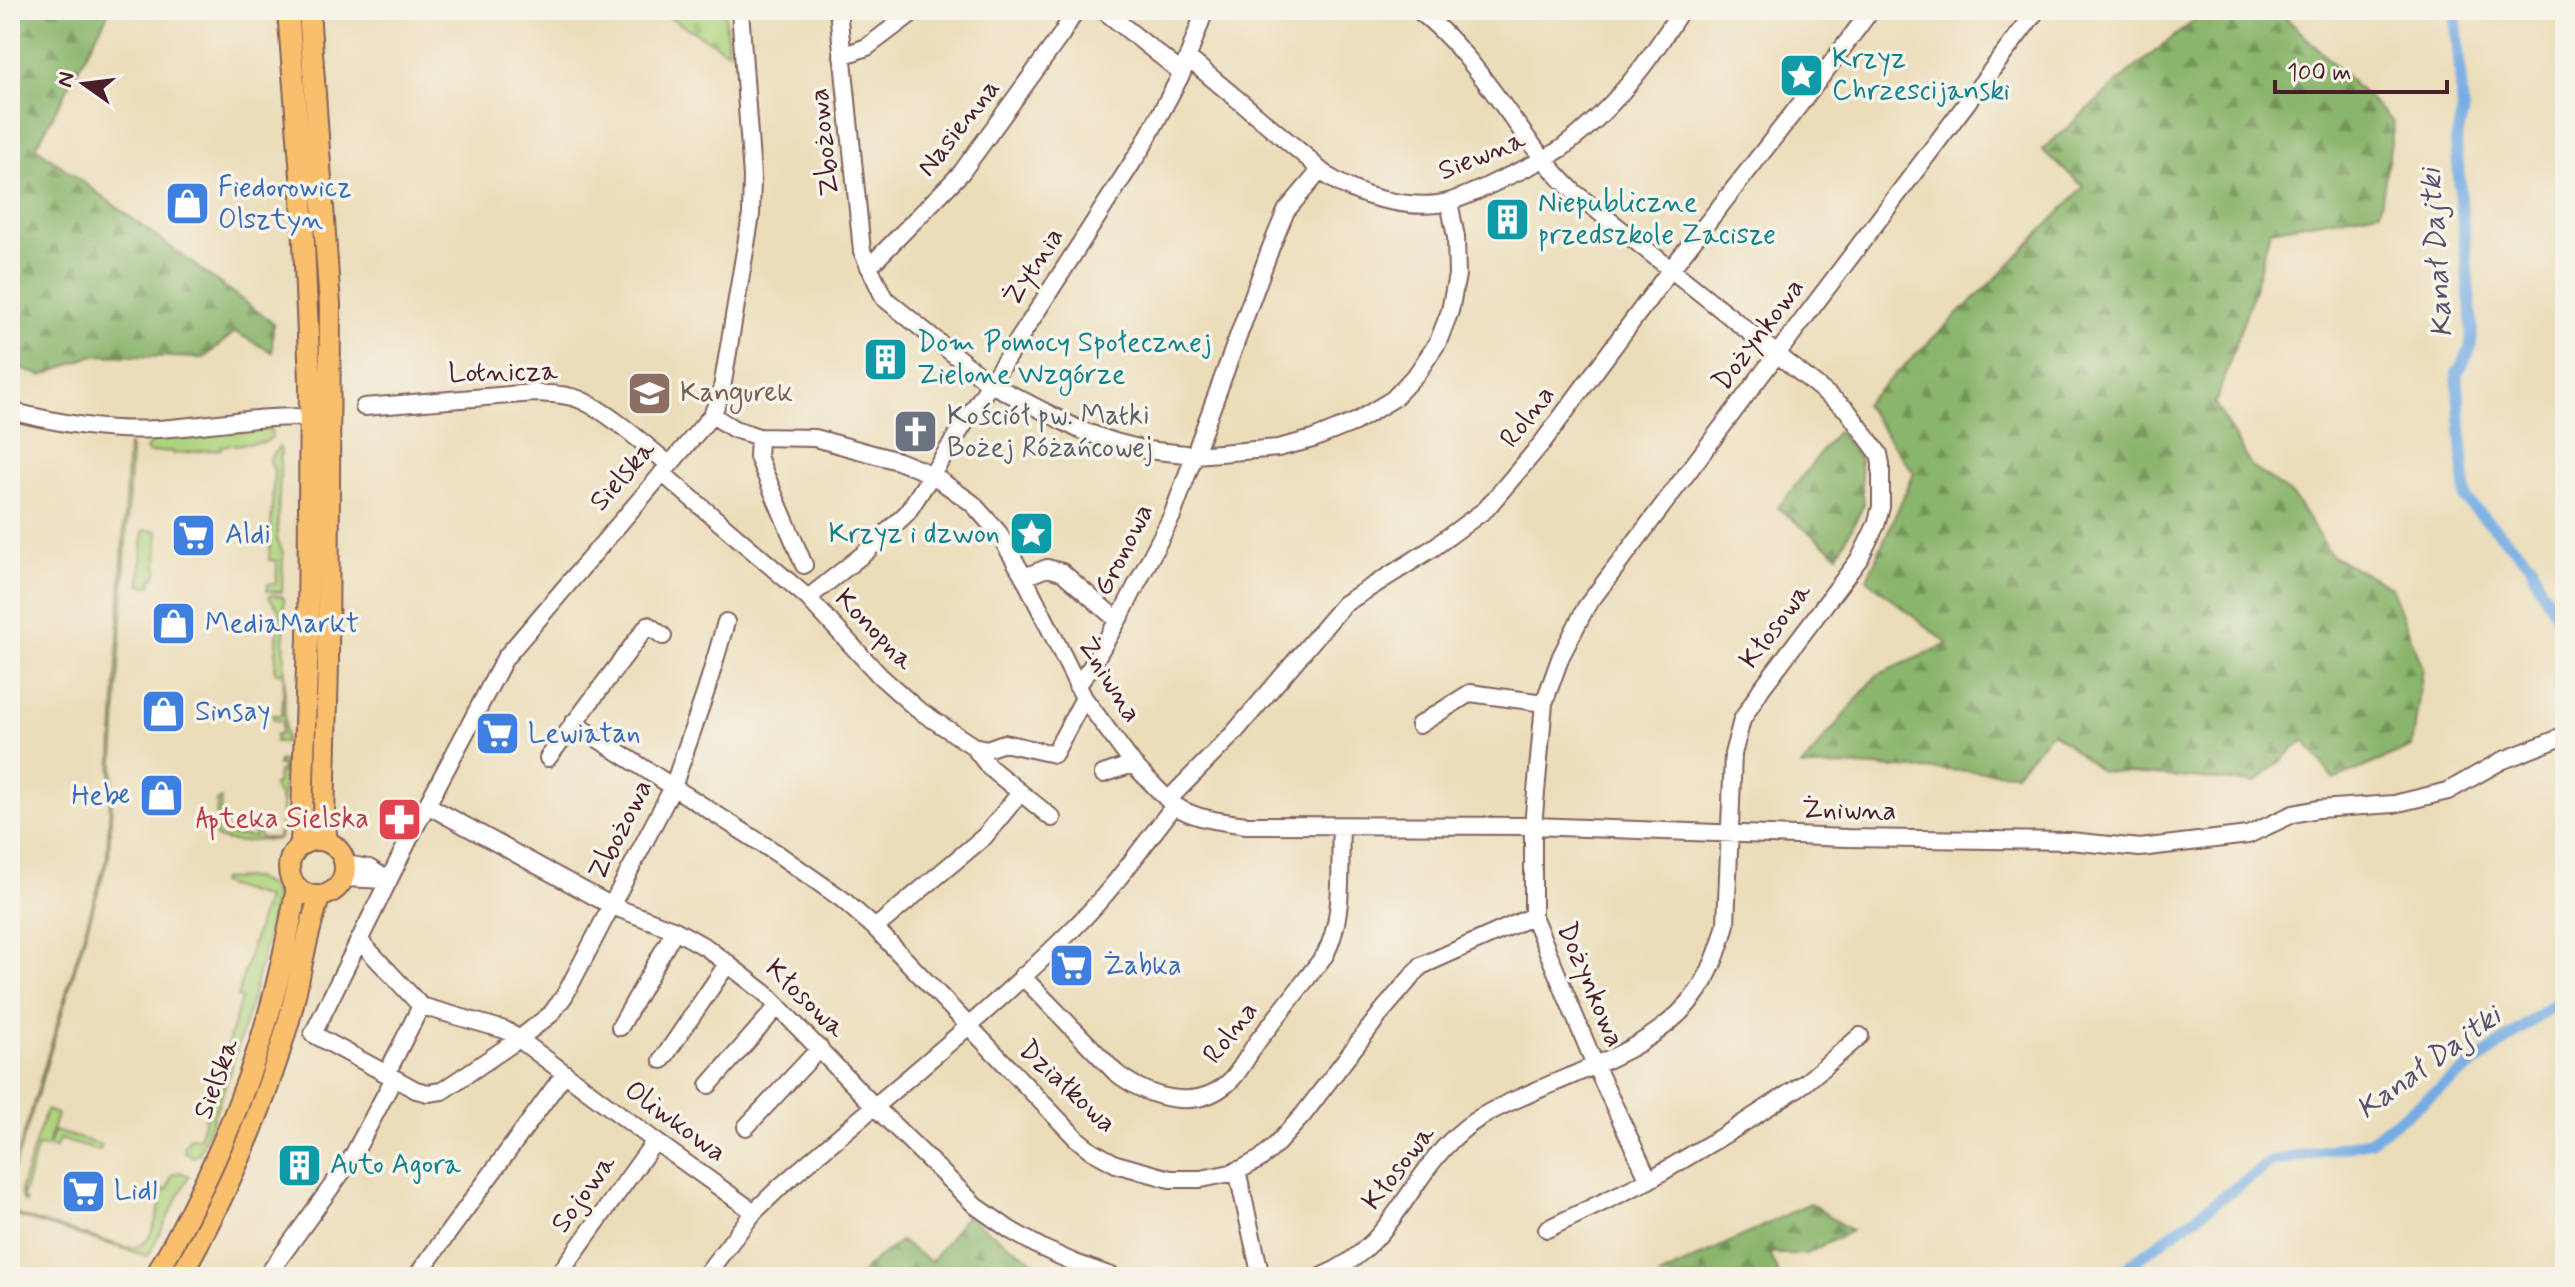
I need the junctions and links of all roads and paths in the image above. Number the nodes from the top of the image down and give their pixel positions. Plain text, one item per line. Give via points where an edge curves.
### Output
1 (288, 10) edge
2 (309, 10) edge
3 (740, 10) edge
4 (838, 10) edge
5 (916, 10) edge
6 (1076, 10) edge
7 (1103, 10) edge
8 (1205, 10) edge
9 (1418, 10) edge
10 (1681, 10) edge
11 (1871, 10) edge
12 (2037, 10) edge
13 (842, 56) junction
14 (1185, 66) junction
15 (1543, 160) junction
16 (1319, 172) junction
17 (1449, 202) junction
18 (869, 267) junction
19 (1671, 269) junction
20 (1778, 353) junction
21 (989, 383) junction
22 (364, 407) dead end
23 (10, 411) edge
24 (712, 415) junction
25 (320, 418) junction
26 (759, 437) junction
27 (1196, 455) junction
28 (666, 468) junction
29 (931, 474) junction
30 (319, 545) junction
31 (804, 565) dead end
32 (1024, 577) junction
33 (808, 598) junction
34 (1117, 620) junction
35 (726, 622) dead end
36 (663, 636) dead end
37 (1080, 692) junction
38 (1544, 703) junction
39 (573, 723) junction
40 (1419, 725) dead end
41 (2565, 736) edge
42 (973, 746) junction
43 (548, 758) dead end
44 (1133, 764) junction
45 (1103, 774) dead end
46 (673, 787) junction
47 (1020, 793) junction
48 (1171, 803) junction
49 (427, 805) junction
50 (1052, 818) dead end
51 (1341, 826) junction
52 (1533, 826) junction
53 (1729, 834) junction
54 (327, 841) junction
55 (301, 844) junction
56 (344, 871) junction
57 (388, 880) junction
58 (297, 887) junction
59 (320, 896) junction
60 (612, 906) junction
61 (1533, 916) junction
62 (875, 928) junction
63 (675, 930) junction
64 (359, 940) junction
65 (728, 963) junction
66 (1022, 976) junction
67 (421, 1006) junction
68 (778, 1006) junction
69 (967, 1026) junction
70 (620, 1027) dead end
71 (313, 1034) joint
72 (1860, 1036) dead end
73 (519, 1039) junction
74 (820, 1048) junction
75 (662, 1060) dead end
76 (1595, 1065) junction
77 (565, 1073) junction
78 (391, 1076) junction
79 (709, 1085) dead end
80 (874, 1106) junction
81 (746, 1127) dead end
82 (655, 1141) junction
83 (1237, 1170) junction
84 (1649, 1180) junction
85 (754, 1212) junction
86 (1547, 1229) dead end
87 (155, 1277) edge
88 (180, 1277) edge
89 (266, 1277) edge
90 (416, 1277) edge
91 (557, 1277) edge
92 (704, 1277) edge
93 (1114, 1277) edge
94 (1261, 1277) edge
95 (1320, 1277) edge

1 - 25 main road, Sielska
2 - 25 main road, Sielska via 329,291
3 - 24 street, Sielska via 751,215 721,394
4 - 13 street, Zbożowa
5 - 13 street via 867,47
6 - 18 street, Nasienna via 961,173
7 - 14 street, Siewna
8 - 14 street, Żytnia
9 - 15 street, Kłosowa via 1452,41
10 - 15 street, Siewna via 1628,86
11 - 19 street, Rolna
12 - 20 street, Dożynkowa
13 - 18 street, Zbożowa via 862,251
14 - 16 street, Siewna
14 - 21 street, Żytnia via 1143,146
15 - 17 street, Siewna
15 - 19 street, Kłosowa via 1574,192
16 - 17 street, Siewna via 1382,200
16 - 27 street, Gronowa via 1286,211
17 - 27 street, Zbożowa via 1457,275 1450,311 1438,342 1393,399 1313,439 1278,448
18 - 21 street, Zbożowa via 884,298
19 - 20 street, Kłosowa
19 - 48 street, Rolna via 1542,443 1486,509 1344,604
20 - 38 street, Dożynkowa via 1586,607
20 - 53 street, Kłosowa via 1847,410 1879,454 1881,507 1860,558 1742,720 1733,754
21 - 27 street, Zbożowa via 1091,434 1146,450
21 - 29 street, Żytnia
22 - 28 street, Lotnicza via 562,395 600,411
23 - 25 street via 101,428
24 - 26 street, Żniwna
24 - 28 street, Sielska
25 - 30 main road, Sielska
26 - 29 street, Żniwna via 815,438
26 - 31 street via 758,457
27 - 34 street, Gronowa via 1172,516
28 - 33 street, Konopna
28 - 49 street, Sielska via 505,658
29 - 32 street, Żniwna via 972,503 998,532
29 - 33 street, Żytnia via 907,513
30 - 54 main road, Sielska via 329,570
30 - 55 main road, Sielska via 308,570
32 - 34 street, Żniwna via 1047,568 1062,572
32 - 37 street, Żniwna
33 - 42 street, Konopna via 880,676 917,709
34 - 37 street, Gronowa
35 - 46 street, Zbożowa
36 - 39 street via 648,625
37 - 42 street, Gronowa via 1054,754 1004,743 987,749
37 - 44 street, Żniwna
38 - 40 street via 1470,693
38 - 52 street, Dożynkowa
39 - 43 street
39 - 46 street, Działkowa
41 - 53 street, Żniwna via 2501,761 2448,791 2394,804 2293,814 2248,835 2140,848 2070,841
42 - 47 street, Konopna
44 - 45 street, Żniwna
44 - 48 street, Żniwna
46 - 60 street, Zbożowa
46 - 62 street, Działkowa via 830,890
47 - 50 street, Konopna
47 - 62 street via 985,836
48 - 51 street, Żniwna via 1205,819 1246,825
48 - 66 street, Rolna via 1116,882
49 - 57 street, Sielska
49 - 60 street, Kłosowa
51 - 52 street, Żniwna
51 - 66 street, Rolna via 1334,939 1232,1078 1209,1096 1178,1100 1131,1084
52 - 53 street, Żniwna
52 - 61 street, Dożynkowa
53 - 76 street, Kłosowa via 1726,924 1699,990 1648,1038
54 - 55 main road
54 - 56 main road via 339,850
55 - 58 main road, Sielska via 289,865
56 - 57 street
56 - 59 main road via 334,890
57 - 64 street, Sielska
58 - 59 main road
58 - 87 main road, Sielska via 270,1013 247,1082 205,1184
59 - 88 main road, Sielska via 269,1086 233,1174
60 - 63 street, Kłosowa
60 - 73 street, Zbożowa via 565,995 551,1014
61 - 76 street, Dożynkowa
61 - 83 street, Działkowa via 1421,966 1303,1115 1260,1159
62 - 69 street, Działkowa
63 - 65 street, Kłosowa
63 - 70 street
64 - 67 street
64 - 71 street, Sielska
65 - 68 street, Kłosowa
65 - 75 street
66 - 69 street, Rolna
67 - 73 street via 505,1030
67 - 78 street
68 - 74 street, Kłosowa
68 - 79 street
69 - 80 street, Rolna
69 - 83 street, Działkowa via 1077,1139 1116,1164 1170,1179 1201,1179
71 - 78 street, Zbożowa
72 - 84 street via 1805,1083
73 - 77 street, Oliwkowa
73 - 78 street, Zbożowa via 442,1091 416,1090
74 - 80 street, Kłosowa
74 - 81 street
76 - 84 street, Dożynkowa
76 - 95 street, Kłosowa via 1486,1113 1460,1133 1434,1158 1393,1221 1369,1247
77 - 82 street, Oliwkowa
77 - 90 street
78 - 89 street via 350,1161
80 - 85 street, Rolna
80 - 93 street, Kłosowa via 976,1206 1010,1230
82 - 85 street, Oliwkowa
82 - 91 street, Sojowa
83 - 94 street
84 - 86 street
85 - 92 street, Rolna

